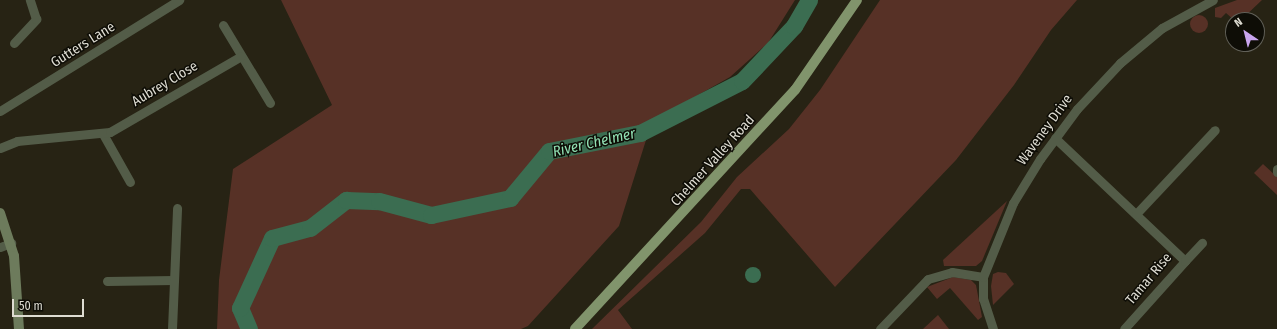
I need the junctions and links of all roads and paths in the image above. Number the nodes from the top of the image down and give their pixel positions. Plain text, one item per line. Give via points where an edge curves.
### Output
1 (30, 0) edge
2 (179, 0) edge
3 (857, 0) edge
4 (1213, 0) edge
5 (223, 25) dead end
6 (14, 43) dead end
7 (241, 56) junction
8 (270, 103) dead end
9 (0, 111) edge
10 (1215, 130) dead end
11 (103, 134) junction
12 (1055, 138) junction
13 (0, 148) edge
14 (130, 182) dead end
15 (177, 208) dead end
16 (0, 213) edge
17 (1136, 214) junction
18 (11, 243) junction
19 (1202, 243) dead end
20 (0, 247) edge
21 (1185, 261) junction
22 (983, 276) junction
23 (174, 280) junction
24 (108, 281) dead end
25 (19, 329) edge
26 (172, 329) edge
27 (575, 329) edge
28 (880, 329) edge
29 (993, 329) edge
30 (1124, 329) edge

1 - 6 street via 36,19
2 - 9 street, Gutters Lane
3 - 27 main road, Chelmer Valley Road via 795,90
4 - 12 street, Waveney Drive via 1172,21 1135,49 1089,95
5 - 7 street
7 - 8 street
7 - 11 street, Aubrey Close
10 - 17 street
11 - 13 street, Aubrey Close via 17,141
11 - 14 street
12 - 17 street, Tamar Rise
12 - 22 street, Waveney Drive via 1016,198
15 - 23 street
16 - 18 main road
17 - 21 street, Tamar Rise
18 - 20 street
18 - 25 main road via 18,284
19 - 21 street
21 - 30 street, Tamar Rise
22 - 28 street via 952,272 928,279
22 - 29 street, Waveney Drive via 983,300
23 - 24 street
23 - 26 street

